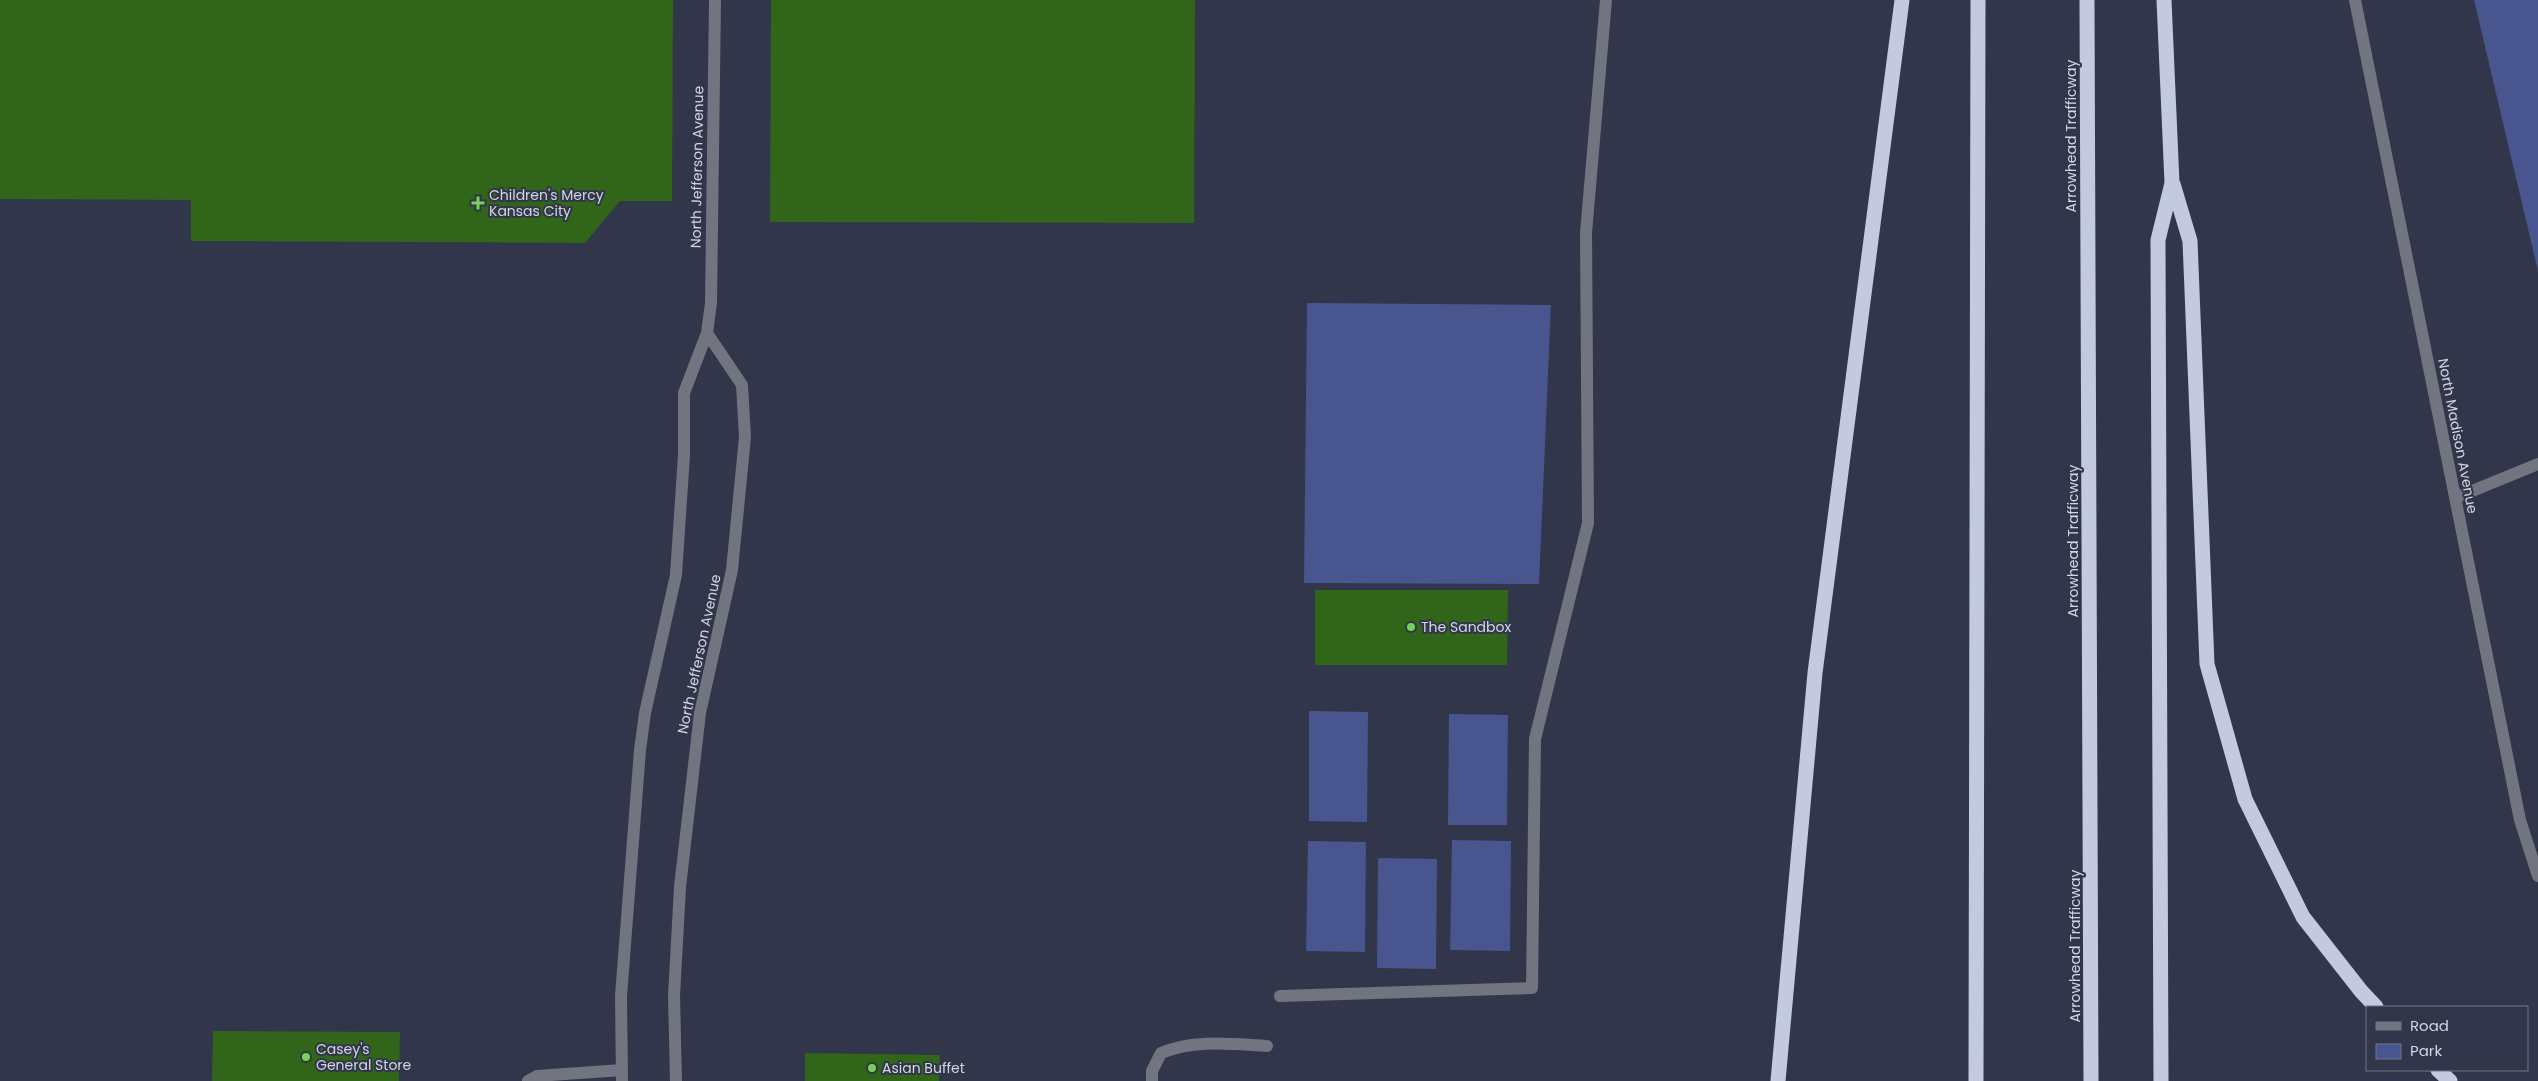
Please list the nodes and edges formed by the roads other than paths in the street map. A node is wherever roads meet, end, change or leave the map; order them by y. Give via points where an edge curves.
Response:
1 (714, 0) edge
2 (1606, 0) edge
3 (1902, 0) edge
4 (1978, 0) edge
5 (2087, 0) edge
6 (2164, 0) edge
7 (2355, 0) edge
8 (2172, 183) junction
9 (707, 333) junction
10 (2538, 464) edge
11 (2455, 498) junction
12 (2538, 876) edge
13 (1280, 996) dead end
14 (2375, 1006) edge
15 (1267, 1046) dead end
16 (2439, 1071) edge
17 (622, 1075) edge
18 (528, 1081) edge
19 (676, 1081) edge
20 (1152, 1081) edge
21 (1778, 1081) edge
22 (1976, 1081) edge
23 (2091, 1081) edge
24 (2160, 1081) edge
25 (2450, 1081) edge

1 - 9 street, North Jefferson Avenue via 711,303
2 - 13 street via 1586,233 1588,523 1535,739 1532,988
3 - 21 highway via 1815,673
4 - 22 highway
5 - 23 highway, Arrowhead Trafficway
6 - 8 highway
7 - 11 street, North Madison Avenue
8 - 14 highway via 2190,242 2207,664 2244,799 2303,917
8 - 24 highway via 2158,240
9 - 17 street, North Jefferson Avenue via 684,393 684,455 676,575 645,713 640,750 621,996
9 - 19 street, North Jefferson Avenue via 742,385 745,437 732,570 700,713 681,878 674,996
10 - 11 street
11 - 12 street, North Madison Avenue via 2520,820
15 - 20 street via 1213,1043 1179,1046 1161,1053 1152,1071
16 - 25 highway
17 - 18 street via 537,1076

